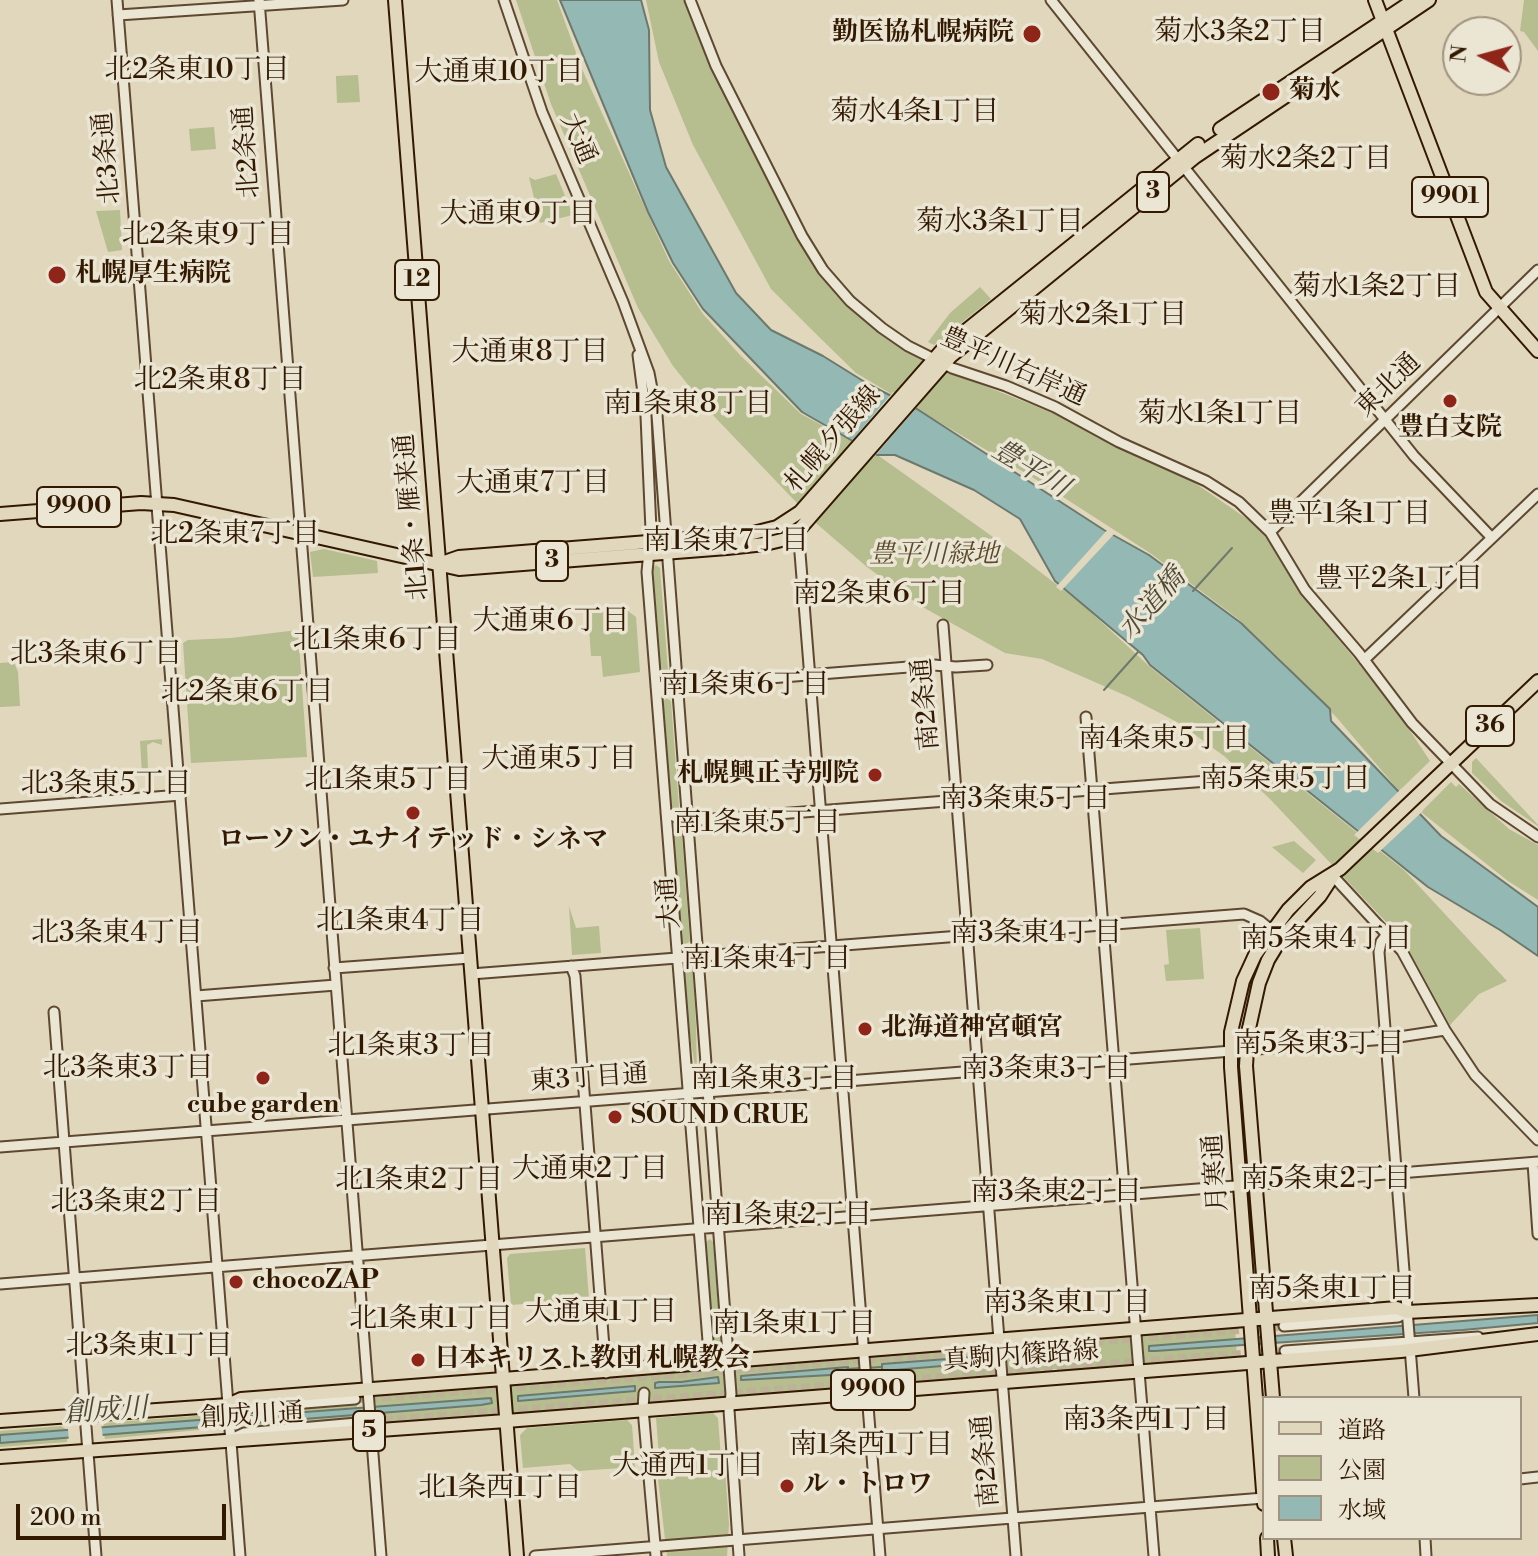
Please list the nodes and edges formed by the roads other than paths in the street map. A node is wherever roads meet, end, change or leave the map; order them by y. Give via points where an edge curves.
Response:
1 (117, 0) edge
2 (343, 0) edge
3 (395, 0) edge
4 (504, 0) edge
5 (690, 0) edge
6 (1051, 0) edge
7 (1375, 0) edge
8 (1414, 0) edge
9 (1429, 0) edge
10 (259, 3) edge
11 (118, 15) junction
12 (1384, 24) junction
13 (1182, 162) junction
14 (1538, 270) edge
15 (1499, 310) junction
16 (635, 336) junction
17 (1538, 351) edge
18 (934, 366) junction
19 (1386, 420) junction
20 (1538, 494) edge
21 (158, 504) junction
22 (808, 511) junction
23 (0, 514) edge
24 (793, 517) junction
25 (799, 530) junction
26 (1270, 532) junction
27 (300, 533) junction
28 (1492, 538) junction
29 (665, 547) junction
30 (650, 548) junction
31 (439, 564) junction
32 (943, 625) dead end
33 (1364, 660) junction
34 (987, 665) dead end
35 (946, 666) junction
36 (811, 675) junction
37 (1538, 681) edge
38 (675, 686) junction
39 (656, 687) junction
40 (1086, 717) dead end
41 (1447, 768) junction
42 (1240, 776) dead end
43 (1092, 789) junction
44 (181, 795) junction
45 (957, 800) junction
46 (0, 809) edge
47 (822, 810) junction
48 (666, 813) junction
49 (686, 821) junction
50 (1538, 837) edge
51 (1337, 872) junction
52 (1103, 924) junction
53 (1271, 930) junction
54 (1387, 934) junction
55 (968, 935) junction
56 (832, 946) junction
57 (696, 956) junction
58 (677, 957) junction
59 (470, 958) junction
60 (571, 966) junction
61 (334, 968) junction
62 (471, 974) junction
63 (336, 985) junction
64 (196, 996) junction
65 (54, 1012) dead end
66 (1445, 1030) junction
67 (1386, 1039) junction
68 (1247, 1050) junction
69 (1230, 1051) junction
70 (1114, 1060) junction
71 (978, 1071) junction
72 (843, 1081) junction
73 (708, 1092) junction
74 (688, 1093) junction
75 (585, 1101) junction
76 (482, 1109) junction
77 (346, 1120) junction
78 (207, 1131) junction
79 (1538, 1140) edge
80 (64, 1142) junction
81 (0, 1147) edge
82 (1535, 1163) edge
83 (1396, 1174) junction
84 (1256, 1185) junction
85 (1240, 1186) junction
86 (1125, 1195) junction
87 (989, 1206) junction
88 (854, 1216) junction
89 (718, 1227) junction
90 (699, 1228) junction
91 (1538, 1234) edge
92 (596, 1236) junction
93 (493, 1245) junction
94 (357, 1255) junction
95 (217, 1266) junction
96 (74, 1278) junction
97 (0, 1284) edge
98 (1538, 1305) edge
99 (1267, 1319) junction
100 (1250, 1321) junction
101 (1284, 1326) tunnel mouth
102 (1135, 1330) junction
103 (1409, 1332) junction
104 (1538, 1334) edge
105 (1285, 1351) tunnel mouth
106 (1001, 1352) junction
107 (864, 1357) junction
108 (1270, 1361) junction
109 (1253, 1362) junction
110 (691, 1364) junction
111 (1139, 1371) junction
112 (606, 1373) junction
113 (729, 1374) junction
114 (503, 1379) junction
115 (1003, 1380) junction
116 (867, 1391) junction
117 (644, 1393) dead end
118 (368, 1395) junction
119 (1273, 1396) edge
120 (1414, 1396) edge
121 (355, 1399) tunnel mouth
122 (730, 1402) junction
123 (228, 1409) junction
124 (643, 1409) junction
125 (86, 1419) junction
126 (0, 1421) edge
127 (506, 1421) junction
128 (357, 1423) tunnel mouth
129 (370, 1431) junction
130 (230, 1433) junction
131 (88, 1446) junction
132 (0, 1457) edge
133 (1262, 1473) edge
134 (1262, 1498) edge
135 (1149, 1507) junction
136 (1014, 1517) junction
137 (878, 1529) junction
138 (738, 1540) junction
139 (656, 1551) edge
140 (96, 1556) edge
141 (240, 1556) edge
142 (381, 1556) edge
143 (517, 1556) edge
144 (535, 1556) edge
145 (739, 1556) edge
146 (880, 1556) edge
147 (1016, 1556) edge
148 (1154, 1556) edge

1 - 11 street, 北3条通
2 - 10 street
3 - 31 main road, 北1条・雁来通 / 12
4 - 16 street, 大通 via 542,112
5 - 18 street, 豊平川右岸通 via 751,138 823,270 868,318
6 - 13 street
7 - 12 main road, 9901
8 - 12 main road, 札幌夕張線 / 3
9 - 12 main road, 札幌夕張線 / 3
10 - 11 street
10 - 27 street, 北2条通
11 - 21 street, 北3条通
12 - 13 main road, 札幌夕張線 / 3
12 - 15 main road, 9901 via 1486,292
13 - 18 main road, 札幌夕張線 / 3
13 - 19 street
14 - 15 street, 東北通
15 - 17 main road, 9901
15 - 19 street, 東北通
16 - 29 street, 大通 via 657,415
16 - 30 street, 大通 via 646,416
18 - 22 main road, 札幌夕張線 / 3
18 - 26 street, 豊平川右岸通 via 1028,394 1206,481 1239,502
19 - 26 street, 東北通
19 - 28 street
20 - 28 street
21 - 23 main road, 9900
21 - 27 main road, 9900
21 - 44 street, 北3条通
22 - 24 main road, 札幌夕張線 / 3
22 - 25 main road, 札幌夕張線 / 3
24 - 25 street
24 - 29 main road, 札幌夕張線 / 3 via 759,533
25 - 29 main road, 札幌夕張線 / 3 via 774,543
25 - 36 street
26 - 33 street, 豊平川右岸通 via 1305,590
27 - 31 main road, 9900
27 - 61 street, 北2条通
28 - 33 street
29 - 30 main road, 札幌夕張線 / 3
29 - 38 street, 大通
30 - 31 main road, 札幌夕張線 / 3 via 459,557
30 - 39 street, 大通 via 647,572
31 - 59 main road, 北1条・雁来通 / 12
32 - 35 street, 南2条通
33 - 41 street, 豊平川右岸通
34 - 35 street
35 - 36 street
35 - 45 street, 南2条通
36 - 38 street
36 - 47 street
37 - 41 main road, 月寒通 / 36
38 - 39 street
38 - 49 street, 大通
39 - 48 street, 大通
40 - 43 street
41 - 50 street, 豊平川右岸通
41 - 51 main road, 月寒通 / 36
42 - 43 street
43 - 45 street
43 - 52 street
44 - 46 street
44 - 64 street, 北3条通
45 - 47 street
45 - 55 street, 南2条通
47 - 49 street
47 - 56 street
48 - 49 street
48 - 58 street, 大通
49 - 57 street, 大通
51 - 53 main road, 月寒通 / 36 via 1311,887
51 - 54 street
51 - 68 main road, 月寒通 / 36 via 1268,960 1252,1008
52 - 53 street via 1244,914
52 - 55 street
52 - 70 street
53 - 69 main road, 月寒通 / 36 via 1243,981
54 - 66 street via 1405,955
54 - 67 street via 1379,952
55 - 56 street
55 - 71 street, 南2条通
56 - 57 street
56 - 72 street
57 - 58 street
57 - 73 street, 大通
58 - 60 street
58 - 74 street, 大通
59 - 61 street
59 - 62 main road, 北1条・雁来通 / 12
60 - 62 street
60 - 75 street
61 - 63 street, 北2条通
62 - 76 main road, 北1条・雁来通 / 12
63 - 64 street
63 - 77 street, 北2条通
64 - 78 street, 北3条通
65 - 80 street
66 - 67 street, 東3丁目通
66 - 79 street via 1485,1087
67 - 68 street, 東3丁目通
67 - 83 street
68 - 69 street, 東3丁目通
68 - 84 main road, 月寒通 / 36
69 - 70 street, 東3丁目通
69 - 85 main road, 月寒通 / 36
70 - 71 street, 東3丁目通
70 - 86 street
71 - 72 street, 東3丁目通
71 - 87 street, 南2条通
72 - 73 street, 東3丁目通
72 - 88 street
73 - 74 street, 東3丁目通
73 - 89 street, 大通
74 - 75 street, 東3丁目通
74 - 90 street, 大通
75 - 76 street, 東3丁目通
75 - 92 street
76 - 77 street, 東3丁目通
76 - 93 main road, 北1条・雁来通 / 12
77 - 78 street, 東3丁目通
77 - 94 street, 北2条通
78 - 80 street, 東3丁目通
78 - 95 street, 北3条通
80 - 81 street, 東3丁目通
80 - 96 street
82 - 83 street
82 - 91 street
83 - 84 street
83 - 103 street
84 - 85 street
84 - 99 main road, 月寒通 / 36
85 - 86 street
85 - 100 main road, 月寒通 / 36
86 - 87 street
86 - 102 street
87 - 88 street
87 - 106 street, 南2条通
88 - 89 street
88 - 107 street
89 - 90 street
89 - 113 street, 大通
90 - 92 street
90 - 110 street, 大通 via 708,1347 701,1360
92 - 93 street
92 - 112 street
93 - 94 street
93 - 114 main road, 北1条・雁来通 / 12
94 - 95 street
94 - 118 street, 北2条通
95 - 96 street
95 - 123 street, 北3条通
96 - 97 street
96 - 125 street
98 - 103 main road, 真駒内篠路線 / 9900
99 - 100 main road, 真駒内篠路線 / 9900
99 - 103 main road, 真駒内篠路線 / 9900 via 1397,1308
99 - 108 main road, 月寒通 / 36
100 - 102 main road, 真駒内篠路線 / 9900
100 - 109 main road, 月寒通 / 36
101 - 103 street via 1398,1317
102 - 106 main road, 真駒内篠路線 / 9900
102 - 111 street
103 - 104 main road, 真駒内篠路線 / 9900 via 1464,1345
103 - 105 street
103 - 108 main road, 真駒内篠路線 / 9900
103 - 120 street
106 - 107 main road, 真駒内篠路線 / 9900
106 - 115 street, 南2条通
107 - 113 main road, 真駒内篠路線 / 9900
107 - 116 street
108 - 109 main road, 真駒内篠路線 / 9900
108 - 119 main road, 月寒通 / 36
109 - 111 main road, 真駒内篠路線 / 9900
109 - 133 main road, 月寒通 / 36
110 - 112 main road, 真駒内篠路線 / 9900 via 644,1373
110 - 113 main road, 真駒内篠路線 / 9900
111 - 115 main road, 真駒内篠路線 / 9900
111 - 135 street
112 - 114 main road, 真駒内篠路線 / 9900
113 - 122 street, 大通
114 - 118 main road, 創成川通 / 5
114 - 127 main road, 北1条・雁来通 / 12
115 - 116 main road, 真駒内篠路線 / 9900
115 - 136 street, 南2条通
116 - 122 main road, 真駒内篠路線 / 9900
116 - 137 street
117 - 124 street
118 - 123 main road, 創成川通 / 5 via 241,1399
118 - 129 street, 北2条通
121 - 123 street
122 - 124 main road, 真駒内篠路線 / 9900
122 - 138 street, 大通
123 - 125 main road, 創成川通 / 5
123 - 130 street, 北3条通
124 - 127 main road, 真駒内篠路線 / 9900
124 - 139 street
125 - 126 main road, 創成川通 / 5
125 - 131 street
127 - 129 main road, 創成川通 / 5
127 - 143 main road, 北1条・雁来通 / 12
128 - 130 street
129 - 130 main road, 創成川通 / 5 via 245,1441
129 - 142 street
130 - 131 main road, 創成川通 / 5
130 - 141 street
131 - 132 main road, 創成川通 / 5
131 - 140 street
134 - 135 street
135 - 136 street
135 - 148 street
136 - 137 street
136 - 147 street, 南2条通
137 - 138 street
137 - 146 street
138 - 139 street
138 - 145 street, 大通
139 - 144 street

